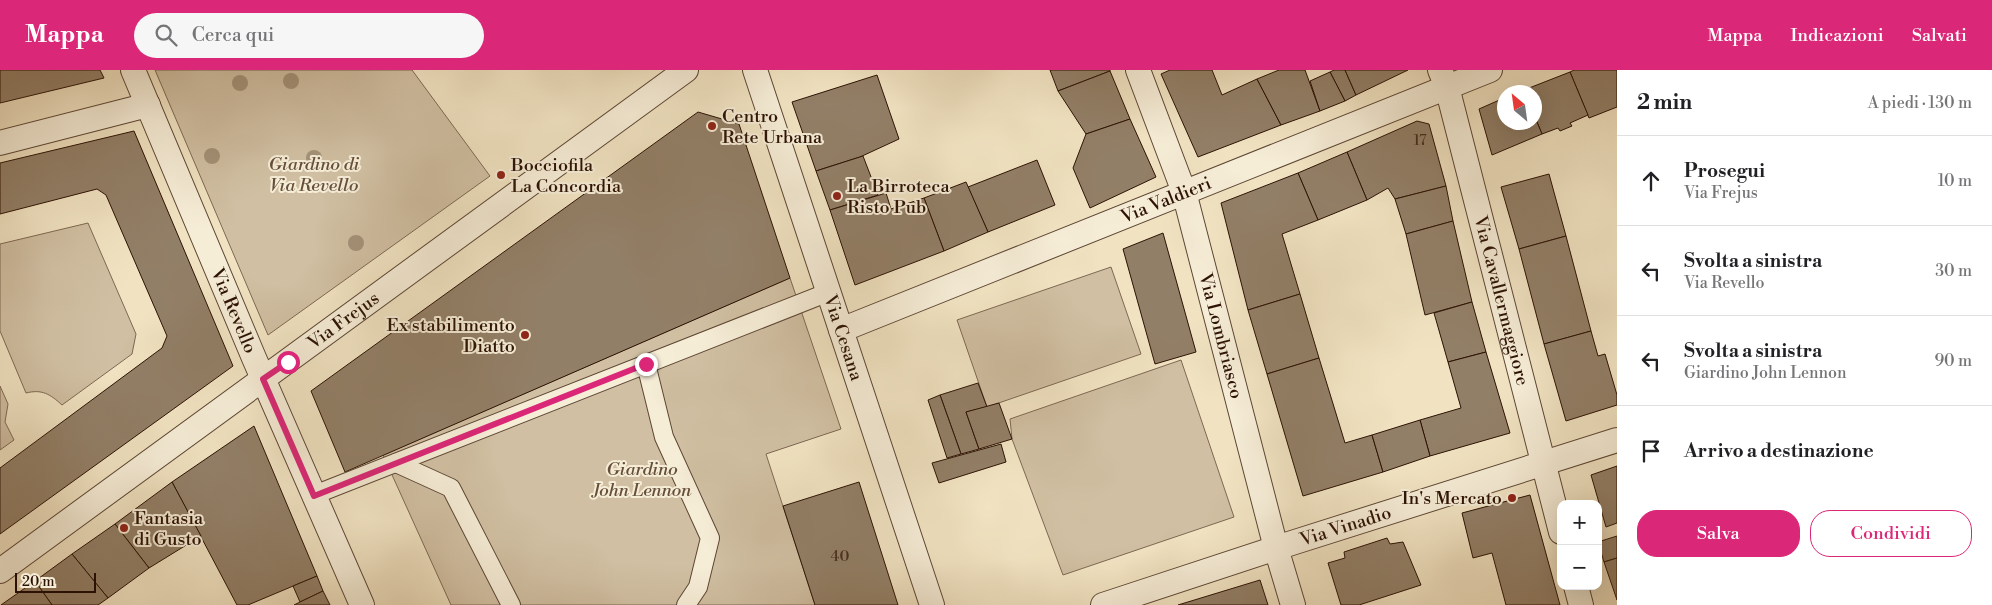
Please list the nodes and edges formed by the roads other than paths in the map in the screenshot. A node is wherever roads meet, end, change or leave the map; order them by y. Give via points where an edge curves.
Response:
1 (133, 70) edge
2 (686, 70) edge
3 (755, 70) edge
4 (1138, 70) edge
5 (1490, 70) edge
6 (1444, 79) edge
7 (148, 105) junction
8 (0, 143) edge
9 (1184, 192) junction
10 (829, 292) junction
11 (842, 330) junction
12 (646, 364) junction
13 (263, 379) junction
14 (1617, 440) edge
15 (396, 463) junction
16 (1542, 465) junction
17 (314, 496) junction
18 (1557, 518) edge
19 (1276, 548) junction
20 (0, 572) edge
21 (1577, 590) edge
22 (362, 605) edge
23 (511, 605) edge
24 (686, 605) edge
25 (932, 605) edge
26 (1104, 605) edge
27 (1293, 605) edge
28 (1581, 605) edge

1 - 7 street, Via Revello
2 - 13 street, Via Frejus
3 - 10 street, Via Cesana
4 - 9 street, Via Lombriasco
5 - 6 street, Via Valdieri
6 - 9 street, Via Valdieri
6 - 16 street, Via Cavallermaggiore
7 - 8 street
7 - 13 street, Via Revello
9 - 11 street, Via Valdieri
9 - 19 street, Via Lombriasco
10 - 11 street, Via Cesana
10 - 12 street
11 - 25 street, Via Cesana
12 - 15 street
12 - 24 street via 664,437 710,538 698,588
13 - 17 street, Via Revello
13 - 20 street, Via Frejus
14 - 16 street, Via Vinadio
15 - 17 street
15 - 23 street via 450,488
16 - 18 street, Via Cavallermaggiore
16 - 19 street, Via Vinadio
17 - 22 street, Via Revello
19 - 26 street, Via Vinadio
19 - 27 street, Via Lombriasco
21 - 28 street

